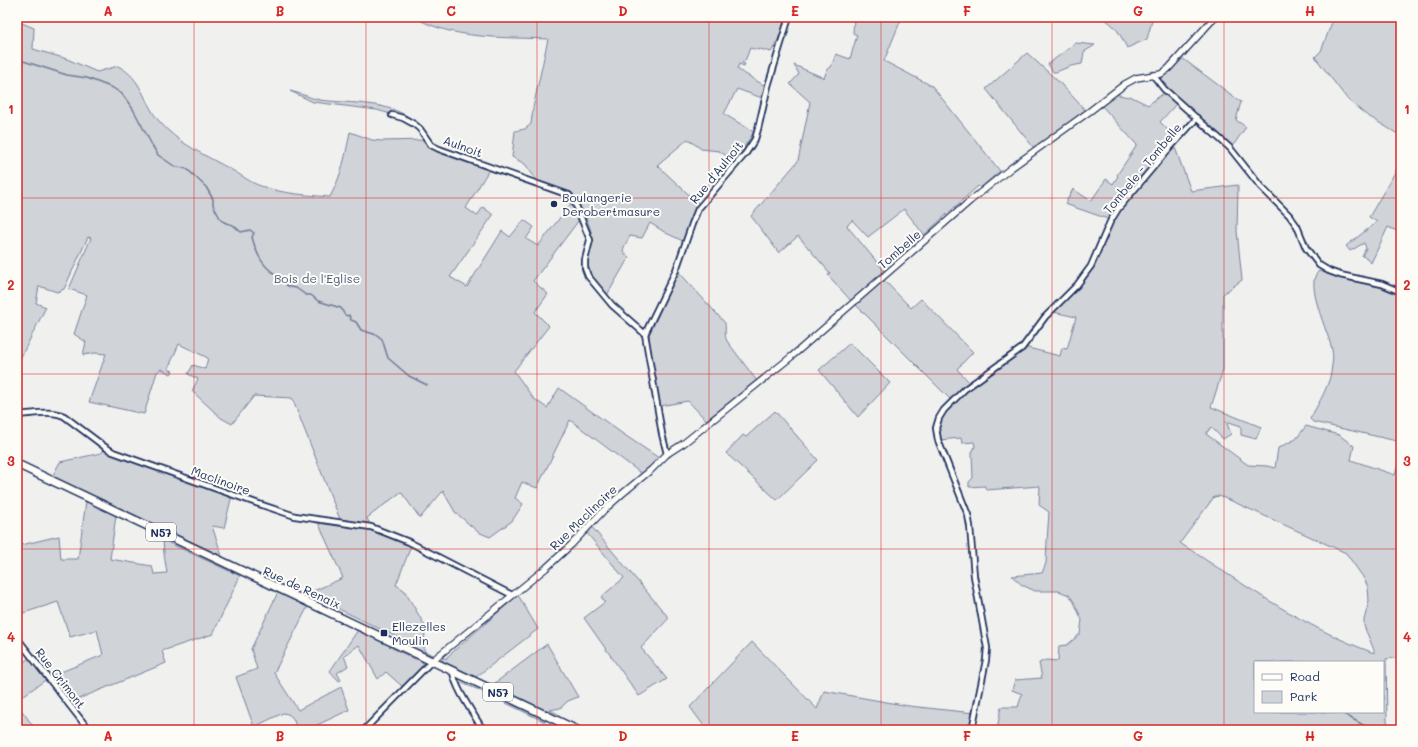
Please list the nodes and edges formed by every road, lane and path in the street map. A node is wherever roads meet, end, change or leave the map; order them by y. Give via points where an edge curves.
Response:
1 (789, 17) edge
2 (1215, 17) edge
3 (1211, 19) edge
4 (1153, 75) junction
5 (392, 115) dead end
6 (1197, 118) junction
7 (1401, 292) edge
8 (645, 334) junction
9 (17, 415) edge
10 (667, 454) junction
11 (17, 464) edge
12 (512, 595) junction
13 (17, 638) edge
14 (432, 661) junction
15 (453, 671) junction
16 (89, 730) edge
17 (364, 730) edge
18 (483, 730) edge
19 (577, 730) edge
20 (972, 730) edge

1 - 8 street, Rue d'Aulnoit via 766,92 755,139 698,209 674,277
2 - 3 street, Tombelle
3 - 4 street, Tombelle via 1168,69 1161,74
4 - 6 street via 1164,89
4 - 10 street, Tombelle via 1136,78 1125,84 1011,168 781,366 684,444
5 - 8 street, Aulnoit via 409,121 420,129 431,145 439,149 567,194 572,198 589,233 590,240 585,260 588,276 612,305
6 - 7 street via 1230,148 1260,187 1289,215 1297,226 1306,248 1319,265 1340,275 1382,284
6 - 20 street, Tombele - Tombelle via 1118,209 1091,266 1076,286 1043,319 1022,348 958,395 941,415 936,428 944,456 968,515 974,576 986,637 986,660
8 - 10 street
9 - 12 street, Maclinoire via 61,415 105,447 151,466 295,516 372,527 409,542
10 - 12 street, Rue Maclinoire via 609,505 562,553
11 - 14 main road, Rue de Renaix / N57
12 - 14 street, Rue Maclinoire
13 - 16 street, Rue Crimont
14 - 15 main road, Rue de Renaix / N57
14 - 17 street
15 - 18 street via 453,677
15 - 19 main road, Rue de Renaix / N57

